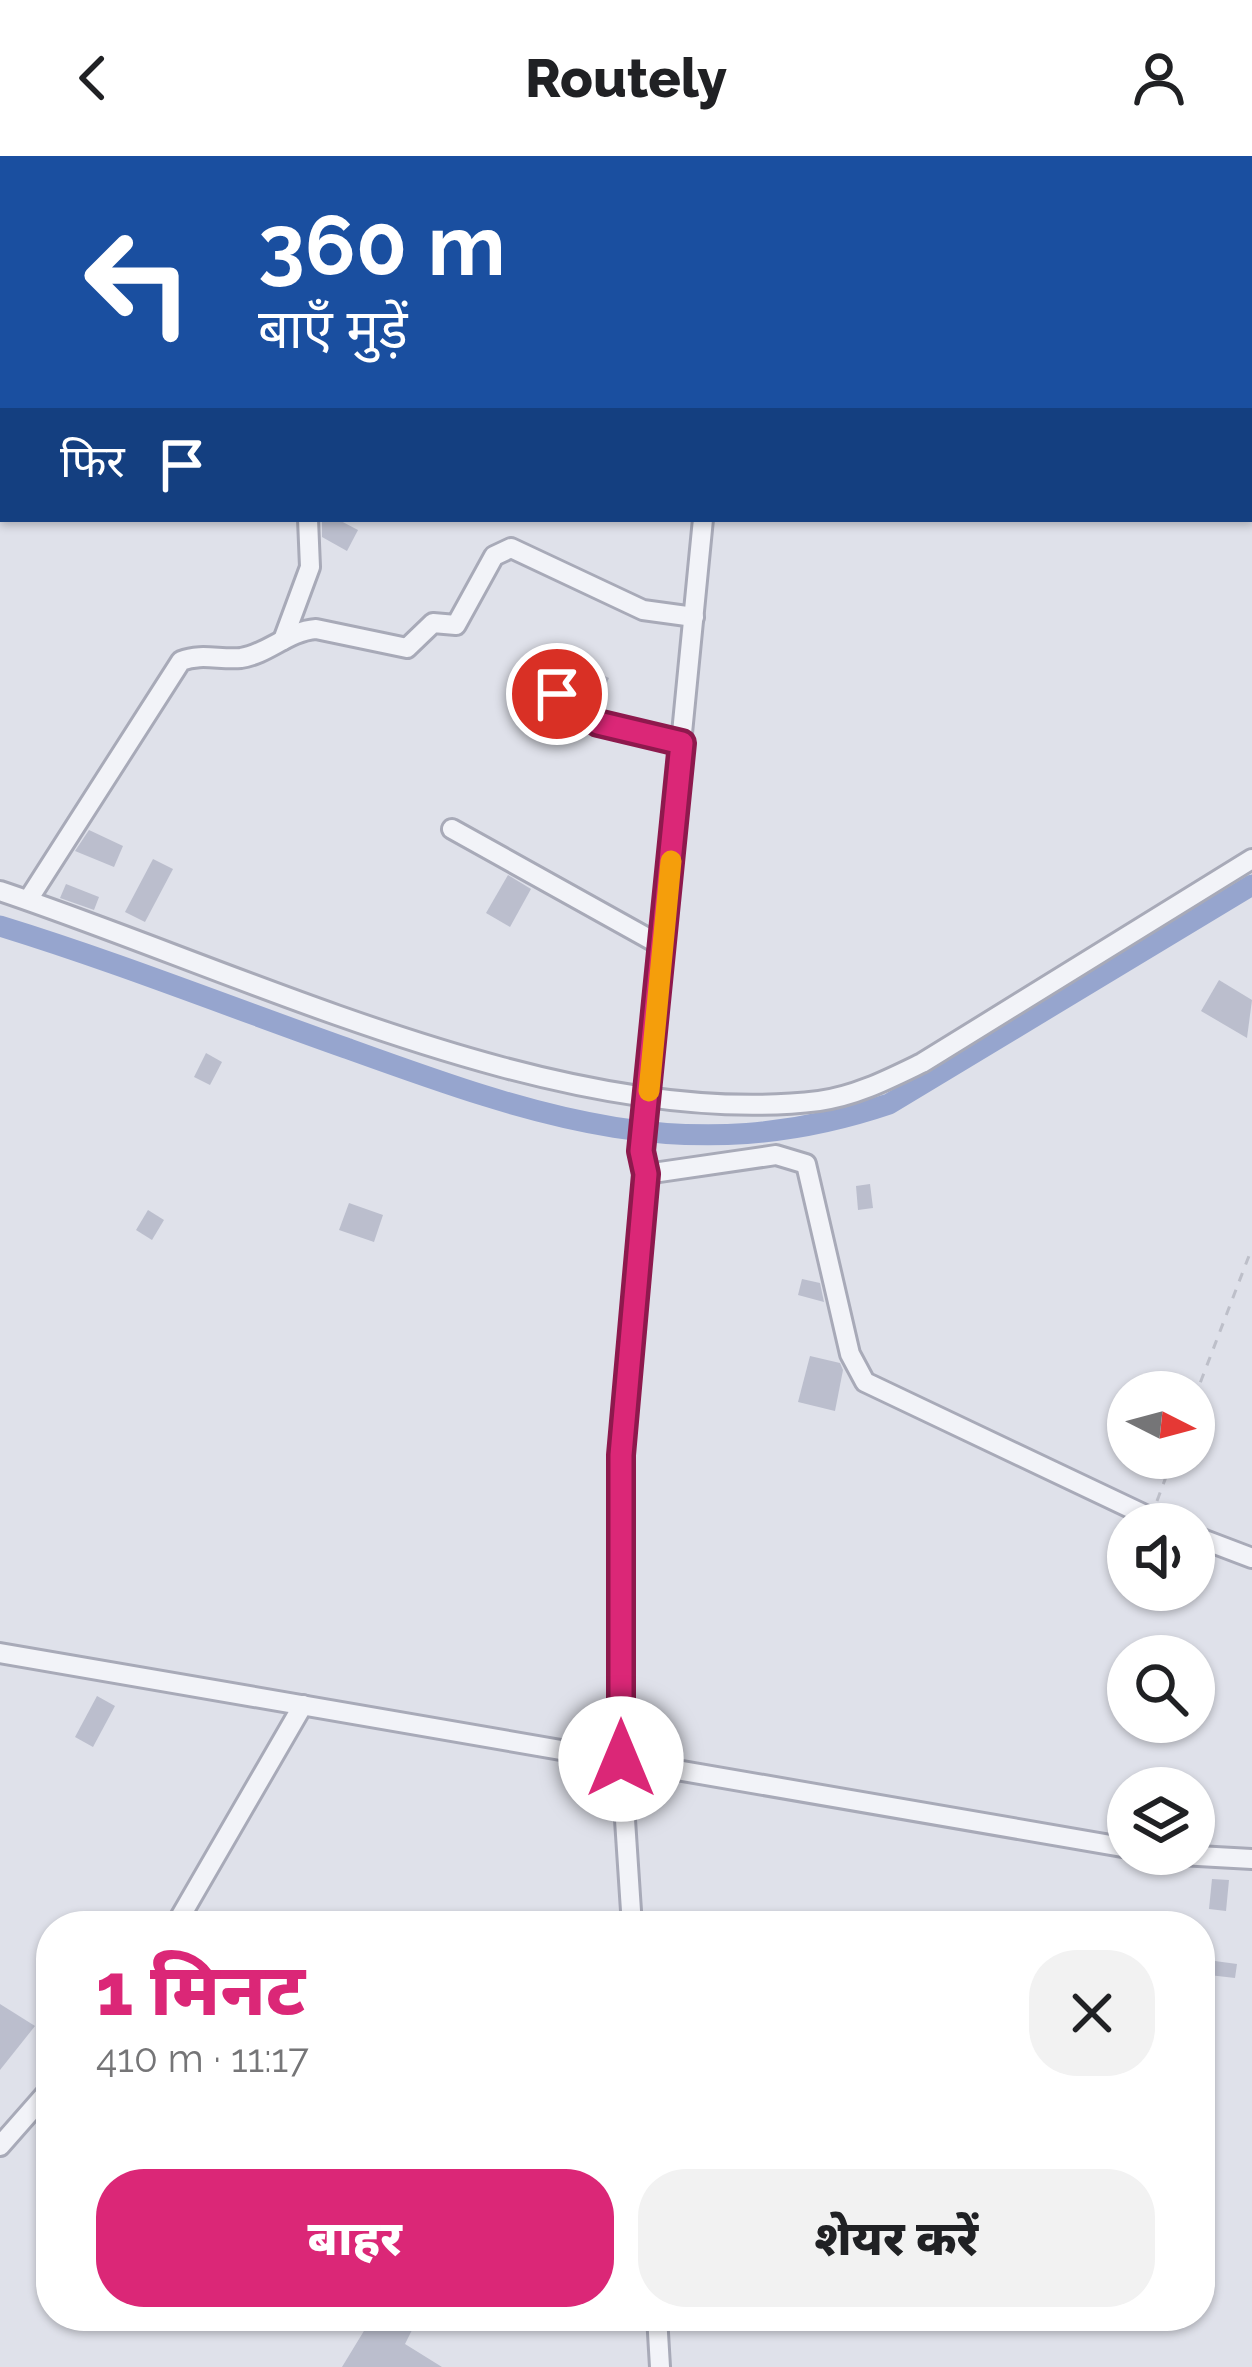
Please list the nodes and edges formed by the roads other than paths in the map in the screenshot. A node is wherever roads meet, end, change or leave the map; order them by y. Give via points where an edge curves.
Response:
1 (308, 522) edge
2 (703, 522) edge
3 (694, 617) junction
4 (283, 640) junction
5 (536, 677) dead end
6 (682, 743) junction
7 (452, 829) dead end
8 (1252, 860) edge
9 (0, 891) edge
10 (28, 900) junction
11 (662, 946) junction
12 (648, 1098) junction
13 (646, 1174) junction
14 (1119, 1503) edge
15 (1215, 1544) edge
16 (1252, 1558) edge
17 (0, 1653) edge
18 (303, 1705) junction
19 (621, 1759) junction
20 (1107, 1844) edge
21 (1215, 1857) edge
22 (1252, 1859) edge
23 (184, 1911) edge
24 (631, 1911) edge
25 (36, 2105) edge
26 (0, 2146) edge
27 (658, 2331) edge
28 (660, 2367) edge

1 - 4 street via 310,567
2 - 3 street
3 - 4 street via 643,610 511,548 494,556 456,625 433,622 406,648 316,629
3 - 6 street
4 - 10 street via 238,658 181,661
5 - 6 street via 598,723
6 - 11 street
7 - 11 street
8 - 12 street via 877,1084 818,1101
9 - 10 street
10 - 12 street via 411,1037 560,1082
11 - 12 street
12 - 13 street
13 - 14 street via 776,1155 806,1164 850,1354 865,1382
13 - 19 street via 621,1455
15 - 16 street
17 - 18 street
18 - 19 street
18 - 23 street
19 - 20 street
19 - 24 street
21 - 22 street
25 - 26 street
27 - 28 street

